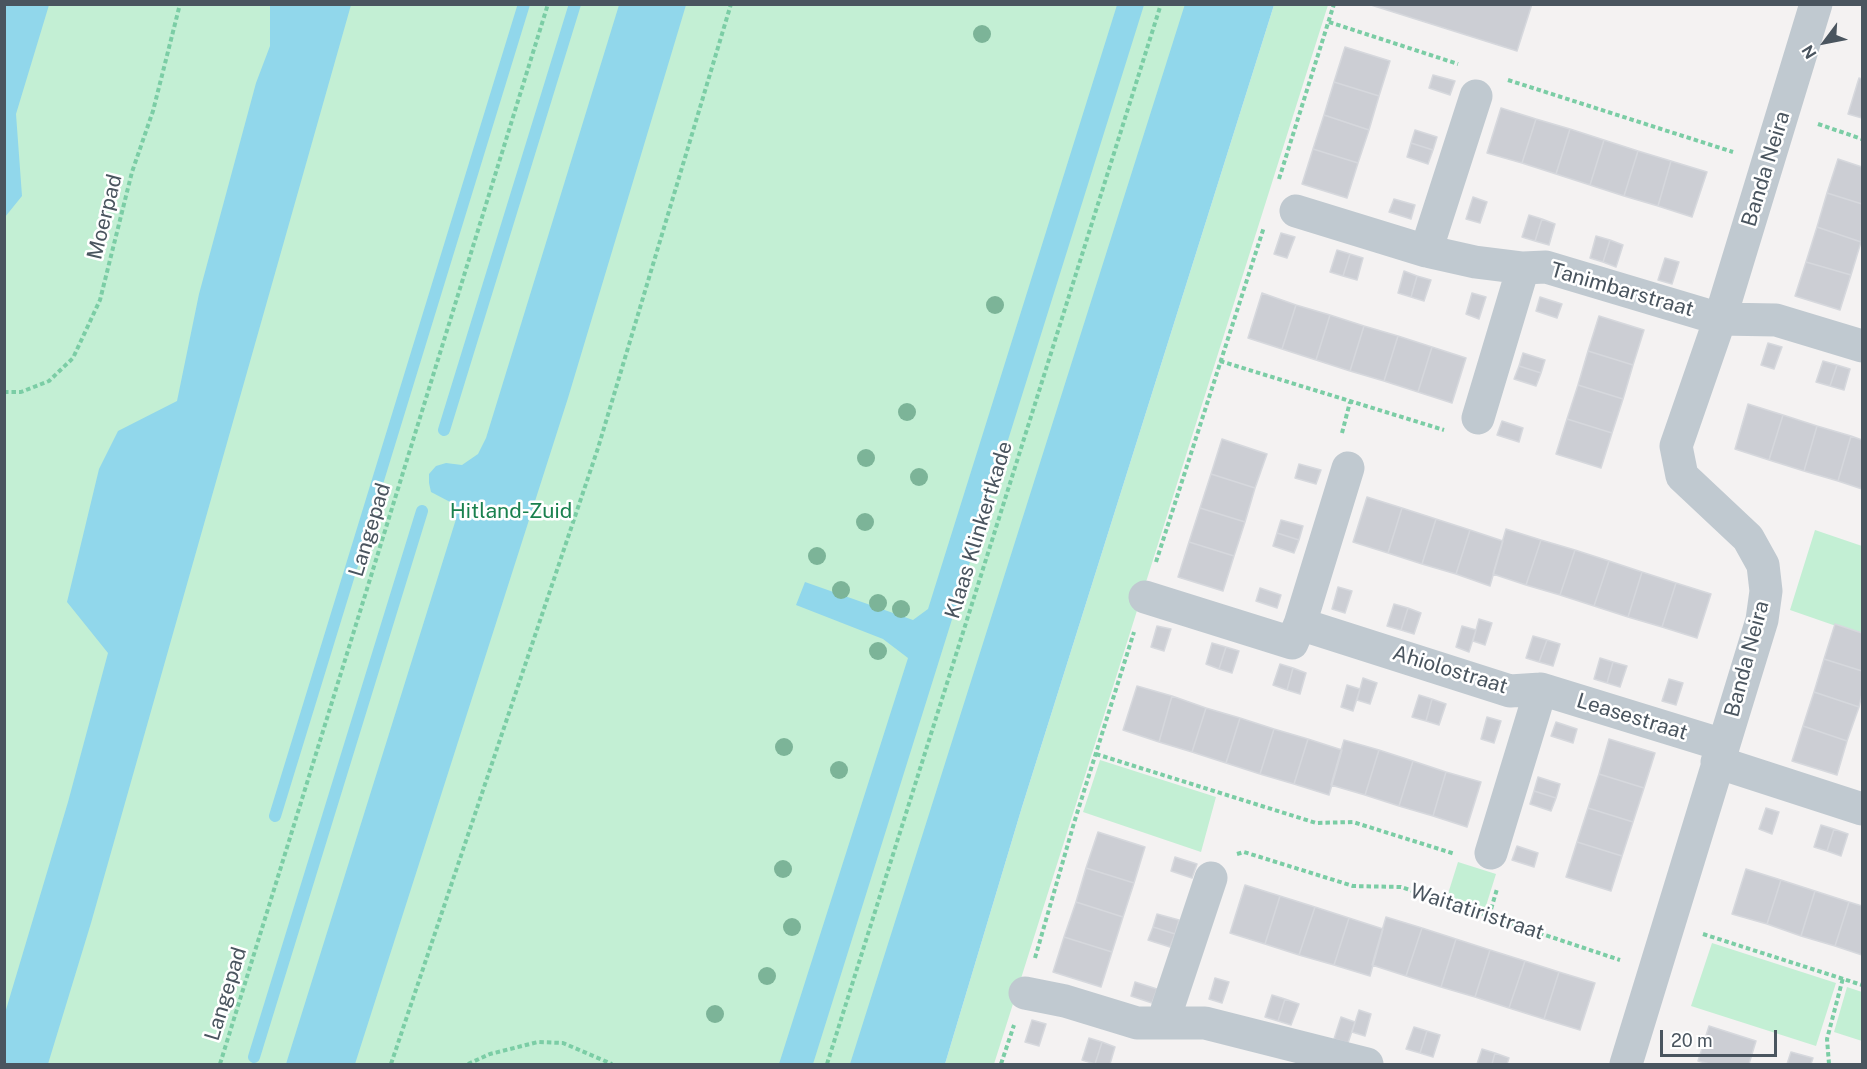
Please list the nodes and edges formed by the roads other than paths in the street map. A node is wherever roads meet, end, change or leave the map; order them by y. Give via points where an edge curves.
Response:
1 (1816, 4) edge
2 (1487, 86) road end
3 (1296, 211) dead end
4 (1426, 251) junction
5 (1523, 268) junction
6 (1720, 319) junction
7 (1863, 346) edge
8 (1478, 418) road end
9 (1348, 468) dead end
10 (1145, 597) road end
11 (1300, 624) junction
12 (1541, 689) junction
13 (1720, 753) junction
14 (1863, 809) edge
15 (1491, 853) road end
16 (1211, 878) road end
17 (1025, 993) road end
18 (1163, 1022) junction
19 (1367, 1065) edge
20 (1626, 1065) edge

1 - 6 street, Banda Neira
2 - 4 street
3 - 4 street, Tanimbarstraat
4 - 5 street, Tanimbarstraat
5 - 6 street, Tanimbarstraat via 1546,267
5 - 8 street, Tanimbarstraat
6 - 7 street, Tanimbarstraat via 1776,320
6 - 13 street, Banda Neira via 1676,446 1682,476 1748,538 1762,565 1766,591 1762,620
9 - 11 street
10 - 11 street via 1292,643
11 - 12 street, Ahiolostraat via 1510,691
12 - 13 street, Leasestraat
12 - 15 street
13 - 14 street, Leasestraat
13 - 20 street, Banda Neira
16 - 18 street
17 - 18 street via 1137,1023
18 - 19 street via 1205,1023

